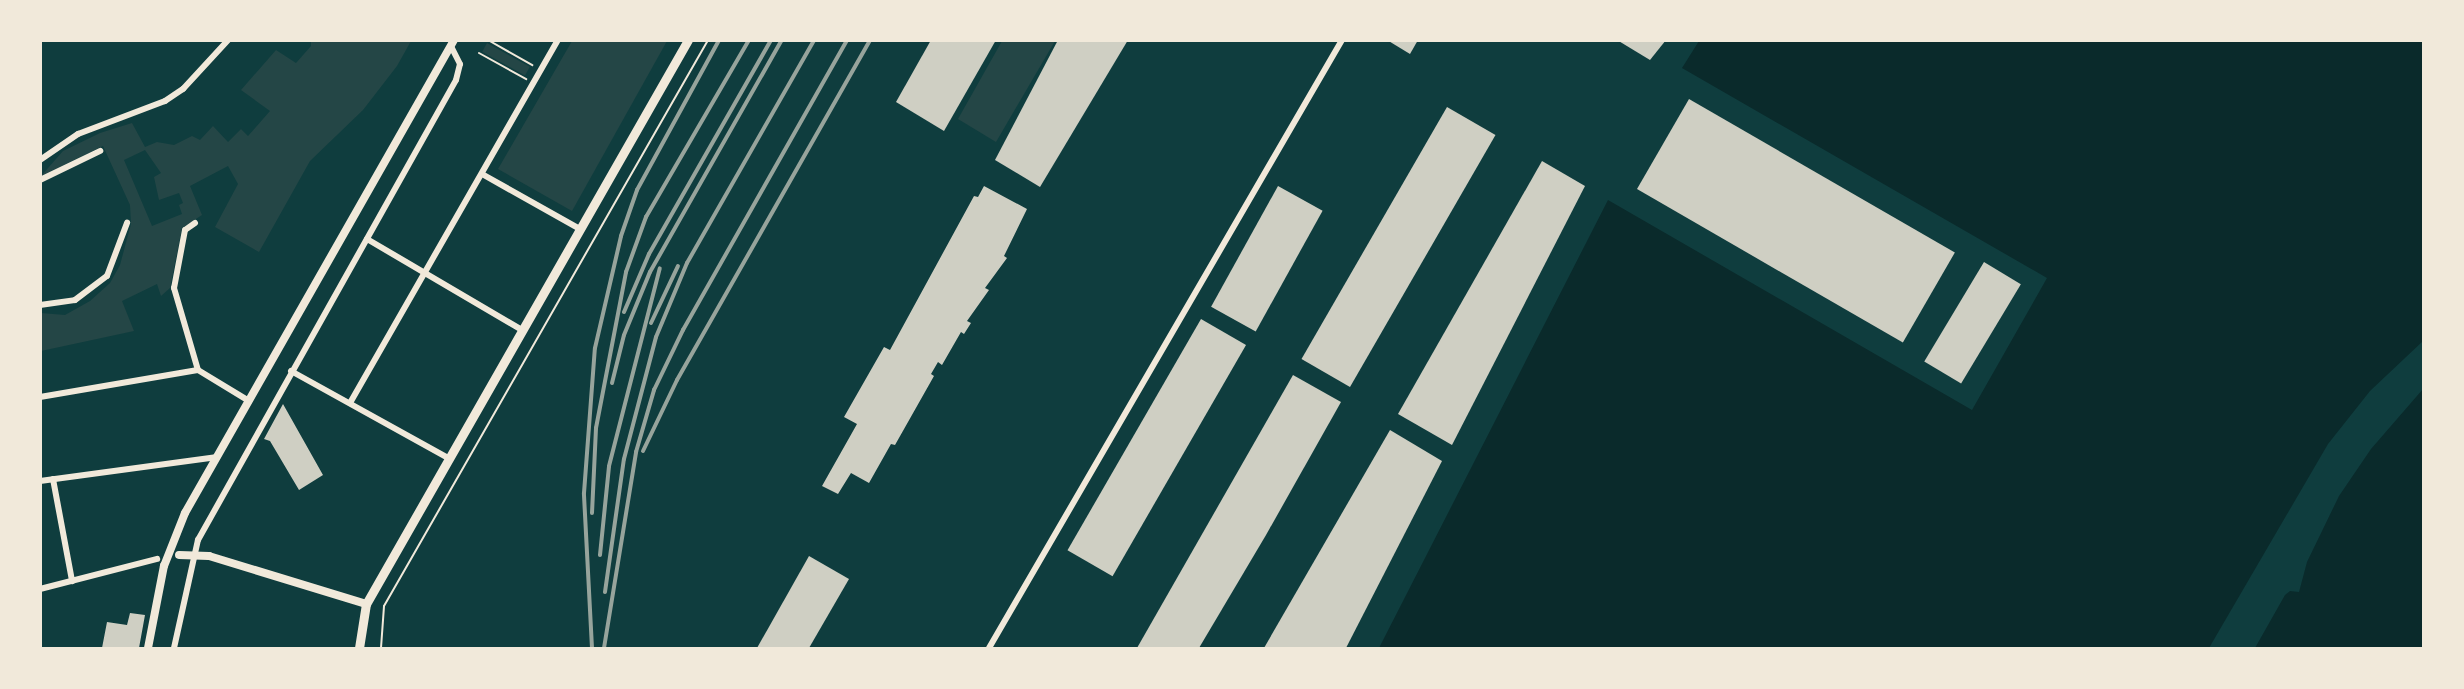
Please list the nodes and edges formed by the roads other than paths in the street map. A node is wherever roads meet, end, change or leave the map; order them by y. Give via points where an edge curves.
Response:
1 (228, 40) edge
2 (558, 40) edge
3 (688, 40) edge
4 (1342, 40) edge
5 (452, 43) edge
6 (100, 151) dead end
7 (40, 160) edge
8 (482, 174) junction
9 (40, 180) edge
10 (127, 223) dead end
11 (195, 223) dead end
12 (580, 229) junction
13 (367, 239) junction
14 (425, 272) junction
15 (40, 305) edge
16 (522, 330) junction
17 (198, 370) junction
18 (291, 371) junction
19 (40, 397) edge
20 (249, 401) junction
21 (350, 403) junction
22 (217, 457) junction
23 (450, 459) junction
24 (54, 479) junction
25 (40, 481) edge
26 (179, 555) dead end
27 (195, 555) junction
28 (157, 559) dead end
29 (72, 581) junction
30 (40, 589) edge
31 (366, 604) junction
32 (358, 647) edge
33 (148, 648) edge
34 (174, 648) edge
35 (989, 648) edge

1 - 7 street via 183,89 165,101 78,134
2 - 8 street
3 - 12 main road
4 - 35 street
5 - 13 street via 458,56 458,75
5 - 20 main road
6 - 9 street
8 - 12 street
8 - 14 street
10 - 15 street via 107,276 75,300
11 - 17 street via 185,230 174,288
12 - 16 main road
13 - 14 street
13 - 18 street
14 - 16 street
14 - 21 street
16 - 23 main road
17 - 19 street
17 - 20 street
18 - 21 street
18 - 27 street via 207,521
20 - 22 main road
21 - 23 street
22 - 24 street
22 - 33 main road via 174,535
23 - 31 main road
24 - 25 street
24 - 29 street
26 - 27 street
27 - 31 street
27 - 34 street
28 - 29 street
29 - 30 street
31 - 32 main road

